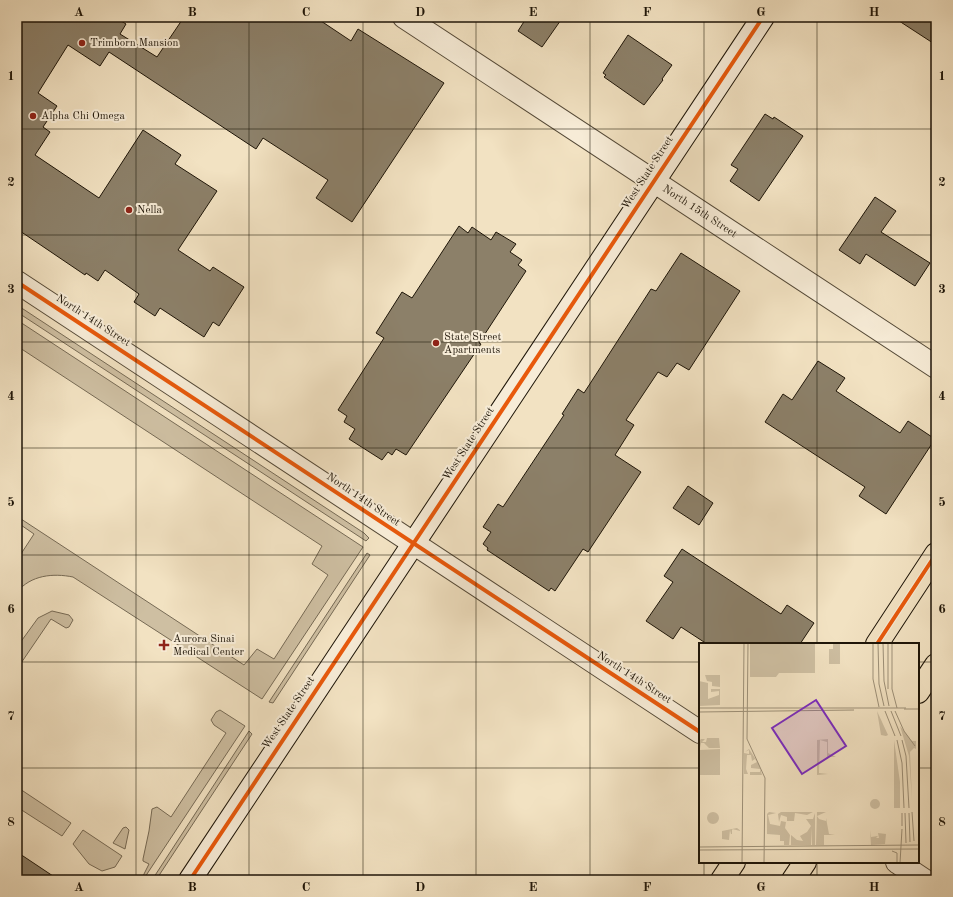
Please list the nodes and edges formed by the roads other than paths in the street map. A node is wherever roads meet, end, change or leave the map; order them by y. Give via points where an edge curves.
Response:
1 (404, 17) edge
2 (763, 17) edge
3 (654, 182) junction
4 (17, 282) edge
5 (936, 367) edge
6 (414, 544) junction
7 (936, 554) edge
8 (878, 643) edge
9 (936, 665) edge
10 (919, 690) edge
11 (699, 731) edge
12 (733, 863) edge
13 (804, 863) edge
14 (898, 863) edge
15 (190, 880) edge
16 (722, 880) edge
17 (793, 880) edge
18 (924, 880) edge

1 - 3 street, North 15th Street
2 - 3 street, West State Street
3 - 5 street, North 15th Street
3 - 6 street, West State Street
4 - 6 street, North 14th Street
6 - 11 street, North 14th Street
6 - 15 street, West State Street
7 - 8 main road
9 - 10 main road
12 - 16 main road
13 - 17 main road
14 - 18 street

